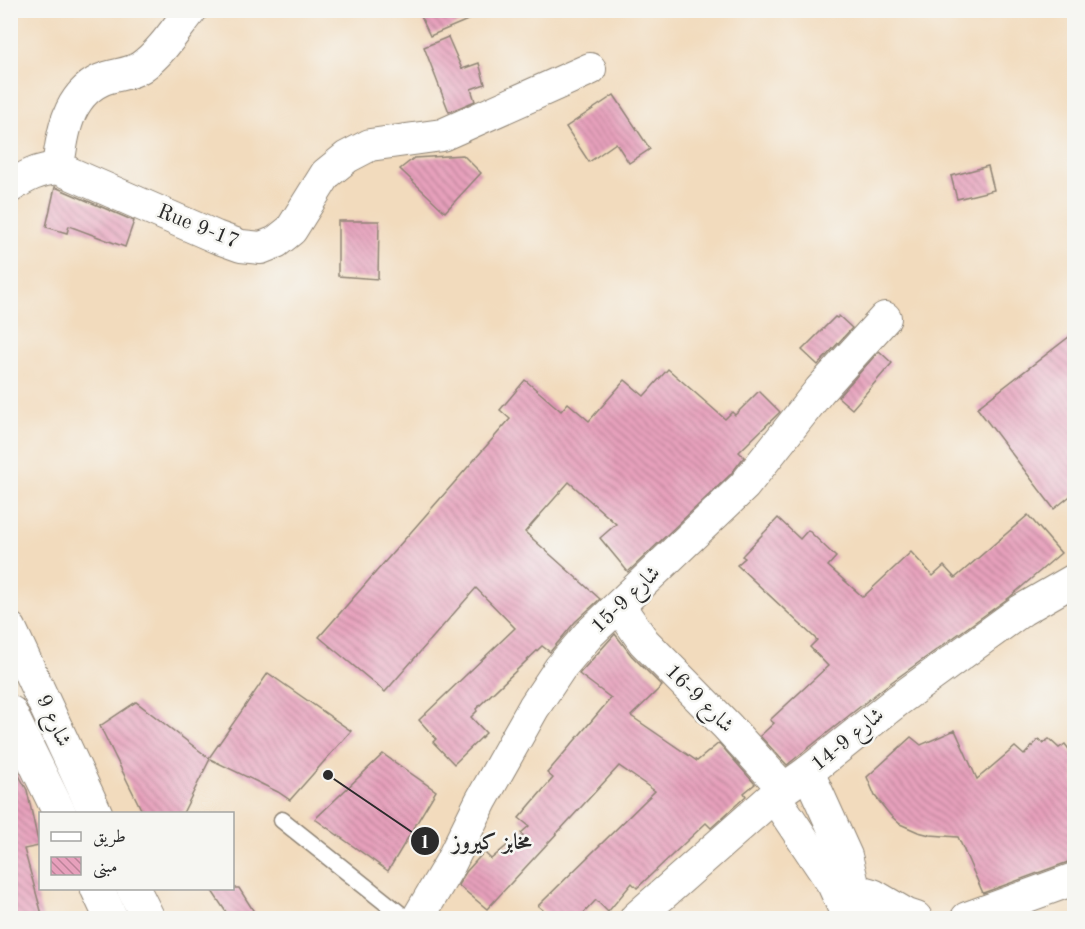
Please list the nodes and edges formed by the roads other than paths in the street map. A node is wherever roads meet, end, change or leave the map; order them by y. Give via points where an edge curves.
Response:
1 (190, 10) edge
2 (590, 69) dead end
3 (57, 168) junction
4 (10, 187) edge
5 (885, 318) dead end
6 (1074, 580) edge
7 (619, 606) junction
8 (10, 629) edge
9 (10, 712) edge
10 (789, 785) junction
11 (60, 812) edge
12 (96, 812) edge
13 (282, 820) dead end
14 (1074, 879) edge
15 (98, 890) edge
16 (134, 890) edge
17 (847, 902) edge
18 (111, 918) edge
19 (148, 918) edge
20 (405, 918) edge
21 (418, 918) edge
22 (636, 918) edge
23 (916, 918) edge
24 (967, 918) edge

1 - 3 street via 141,67 102,80 84,91 64,128
2 - 3 street, Rue 9-17 via 442,135 370,146 347,157 326,174 291,230 261,248 224,240
3 - 4 street via 27,176
5 - 7 street, شارع 9-15 via 820,390 744,486
6 - 10 street, شارع 9-14 via 1022,610 897,700
7 - 10 street, شارع 9-16 via 644,642
7 - 21 street, شارع 9-15 via 560,668 534,707
8 - 12 main road, شارع 9
9 - 11 main road
10 - 17 street
10 - 17 street via 836,832
10 - 22 street, شارع 9-14
13 - 20 lane
14 - 24 street
15 - 18 main road
16 - 19 main road
17 - 23 street via 873,895

